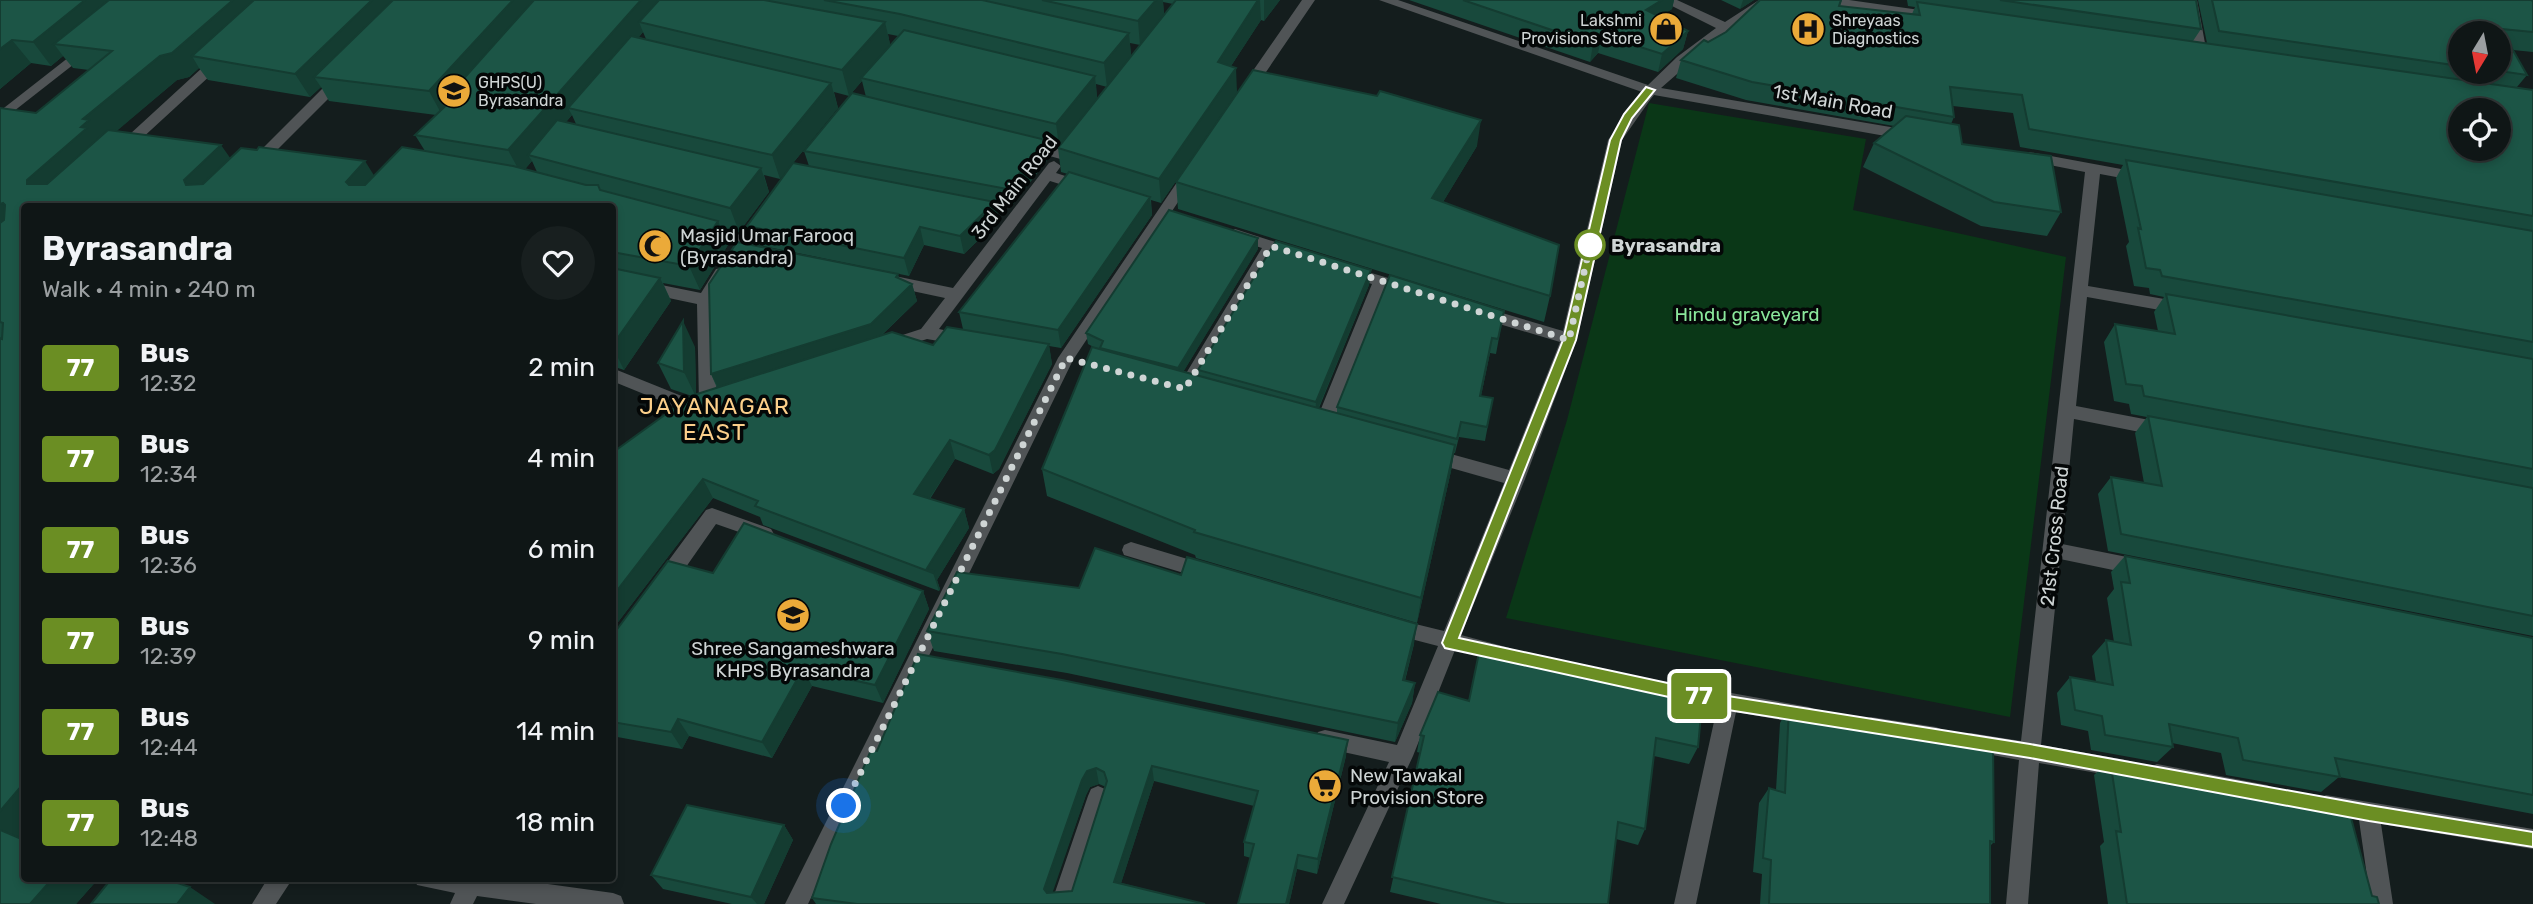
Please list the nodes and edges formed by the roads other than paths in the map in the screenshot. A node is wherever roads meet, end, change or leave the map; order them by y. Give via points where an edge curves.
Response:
1 (1309, 0) edge
2 (1385, 0) edge
3 (1666, 0) edge
4 (1768, 0) edge
5 (1821, 0) edge
6 (2191, 0) edge
7 (1942, 17) edge
8 (1725, 27) junction
9 (103, 34) edge
10 (232, 48) edge
11 (2200, 54) edge
12 (351, 69) edge
13 (1650, 90) junction
14 (1240, 100) edge
15 (0, 118) edge
16 (1918, 137) edge
17 (1011, 142) edge
18 (2012, 154) edge
19 (115, 155) edge
20 (1202, 155) edge
21 (2093, 168) junction
22 (1047, 175) junction
23 (241, 177) edge
24 (2162, 180) edge
25 (1099, 191) edge
26 (692, 227) edge
27 (1224, 231) edge
28 (1271, 246) junction
29 (1308, 258) edge
30 (1332, 266) edge
31 (878, 278) edge
32 (616, 281) edge
33 (1381, 282) junction
34 (2080, 290) junction
35 (1419, 293) edge
36 (956, 294) junction
37 (705, 300) junction
38 (1469, 309) edge
39 (2204, 312) edge
40 (927, 333) junction
41 (1569, 340) junction
42 (977, 342) edge
43 (875, 350) edge
44 (616, 375) edge
45 (1184, 389) edge
46 (707, 403) junction
47 (2068, 411) junction
48 (674, 424) edge
49 (1323, 426) edge
50 (2177, 432) edge
51 (1413, 451) edge
52 (1516, 479) junction
53 (778, 539) edge
54 (1131, 550) dead end
55 (2053, 551) junction
56 (2159, 572) edge
57 (1224, 577) edge
58 (651, 599) edge
59 (1370, 620) edge
60 (1450, 643) junction
61 (1516, 657) edge
62 (1662, 689) edge
63 (1728, 703) junction
64 (1824, 718) edge
65 (1852, 723) edge
66 (1309, 736) edge
67 (2030, 751) junction
68 (1403, 756) junction
69 (1098, 796) dead end
70 (2369, 813) junction
71 (2533, 839) edge
72 (279, 882) edge
73 (441, 882) edge
74 (469, 889) edge
75 (263, 904) edge
76 (613, 904) edge
77 (796, 904) edge
78 (1062, 904) edge
79 (1333, 904) edge
80 (1685, 904) edge
81 (2017, 904) edge
82 (2382, 904) edge

1 - 14 street
2 - 13 street, 1st Main Road
3 - 8 street
4 - 8 street
5 - 7 street
6 - 11 street
8 - 13 street
9 - 15 street
10 - 19 street
12 - 23 street
13 - 16 street, 1st Main Road
13 - 41 street via 1615,140
17 - 22 street, 3rd Main Road via 1068,150
18 - 21 street
20 - 77 street via 1066,359 938,602 924,660
21 - 24 street
21 - 34 street, 21st Cross Road
22 - 25 street
22 - 36 street, 3rd Main Road via 1008,214
26 - 37 street via 745,243
27 - 28 street
28 - 29 street
28 - 45 street
30 - 33 street
31 - 36 street
32 - 37 street
33 - 35 street
33 - 49 street
34 - 39 street
34 - 47 street, 21st Cross Road
36 - 40 street, 3rd Main Road
37 - 46 street
38 - 41 street
40 - 42 street
40 - 43 street
41 - 52 street
44 - 46 street
46 - 48 street
47 - 50 street
47 - 55 street, 21st Cross Road
51 - 52 street
52 - 60 street
53 - 58 street via 712,516
54 - 57 street
55 - 56 street
55 - 67 street, 21st Cross Road
59 - 60 street
60 - 61 street
60 - 68 street
62 - 63 street
63 - 64 street
63 - 80 street
65 - 67 street
66 - 68 street
67 - 70 street
67 - 81 street, 21st Cross Road
68 - 79 street
69 - 78 street
70 - 71 street
70 - 82 street
72 - 75 street
73 - 74 street
74 - 76 street

